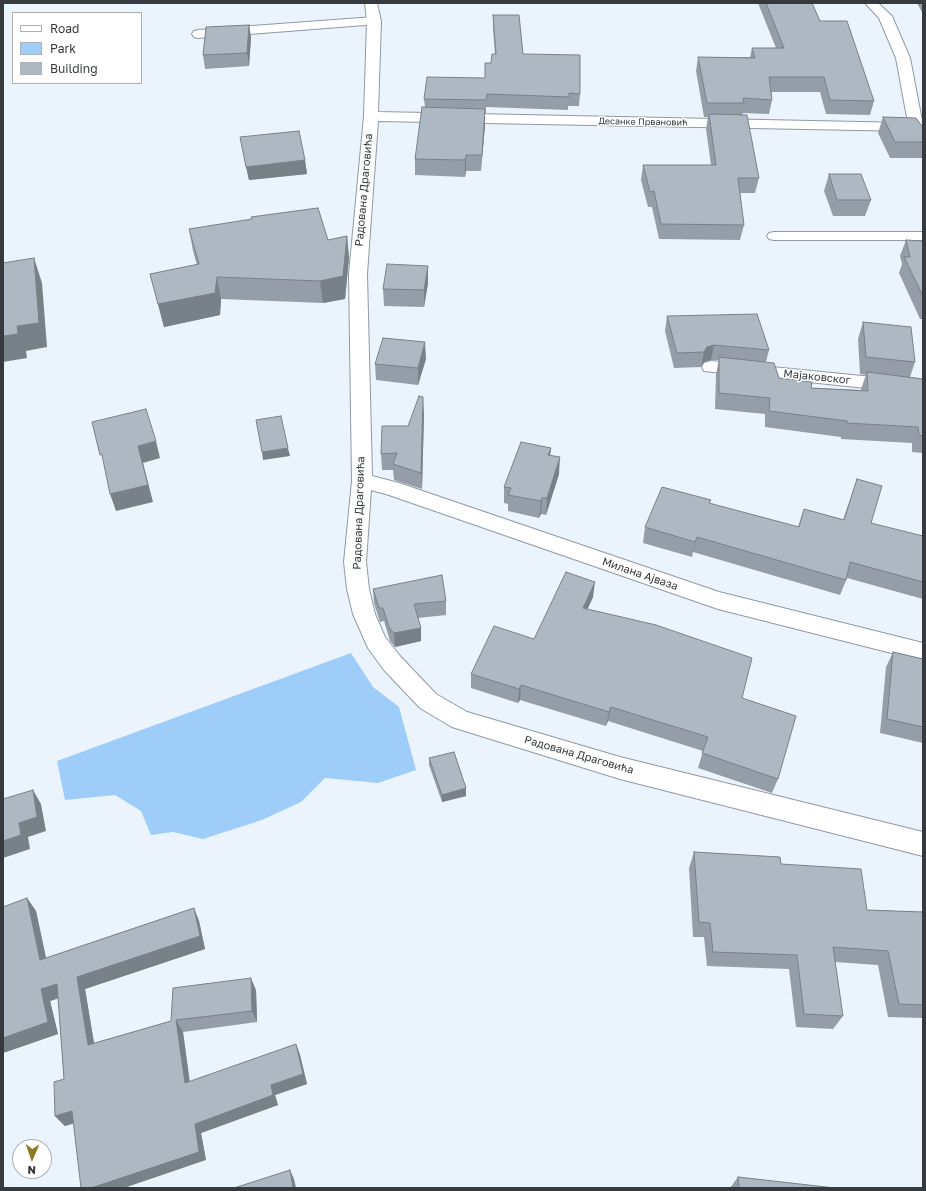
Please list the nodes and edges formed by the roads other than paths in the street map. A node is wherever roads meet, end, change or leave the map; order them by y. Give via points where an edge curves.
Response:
1 (871, 3) edge
2 (372, 12) edge
3 (198, 34) dead end
4 (371, 116) junction
5 (920, 133) edge
6 (774, 236) dead end
7 (923, 236) edge
8 (711, 367) dead end
9 (923, 388) edge
10 (362, 481) junction
11 (923, 652) edge
12 (923, 844) edge

1 - 5 street via 885,16 903,58
2 - 3 lane
2 - 4 street, Радована Драговића
4 - 5 street, Десанке Првановић
4 - 10 street, Радована Драговића via 358,274
6 - 7 lane
8 - 9 street, Мајаковског
10 - 11 street, Милана Ајваза via 392,488 718,600
10 - 12 street, Радована Драговића via 355,562 364,614 376,642 392,664 428,701 460,720 620,768

